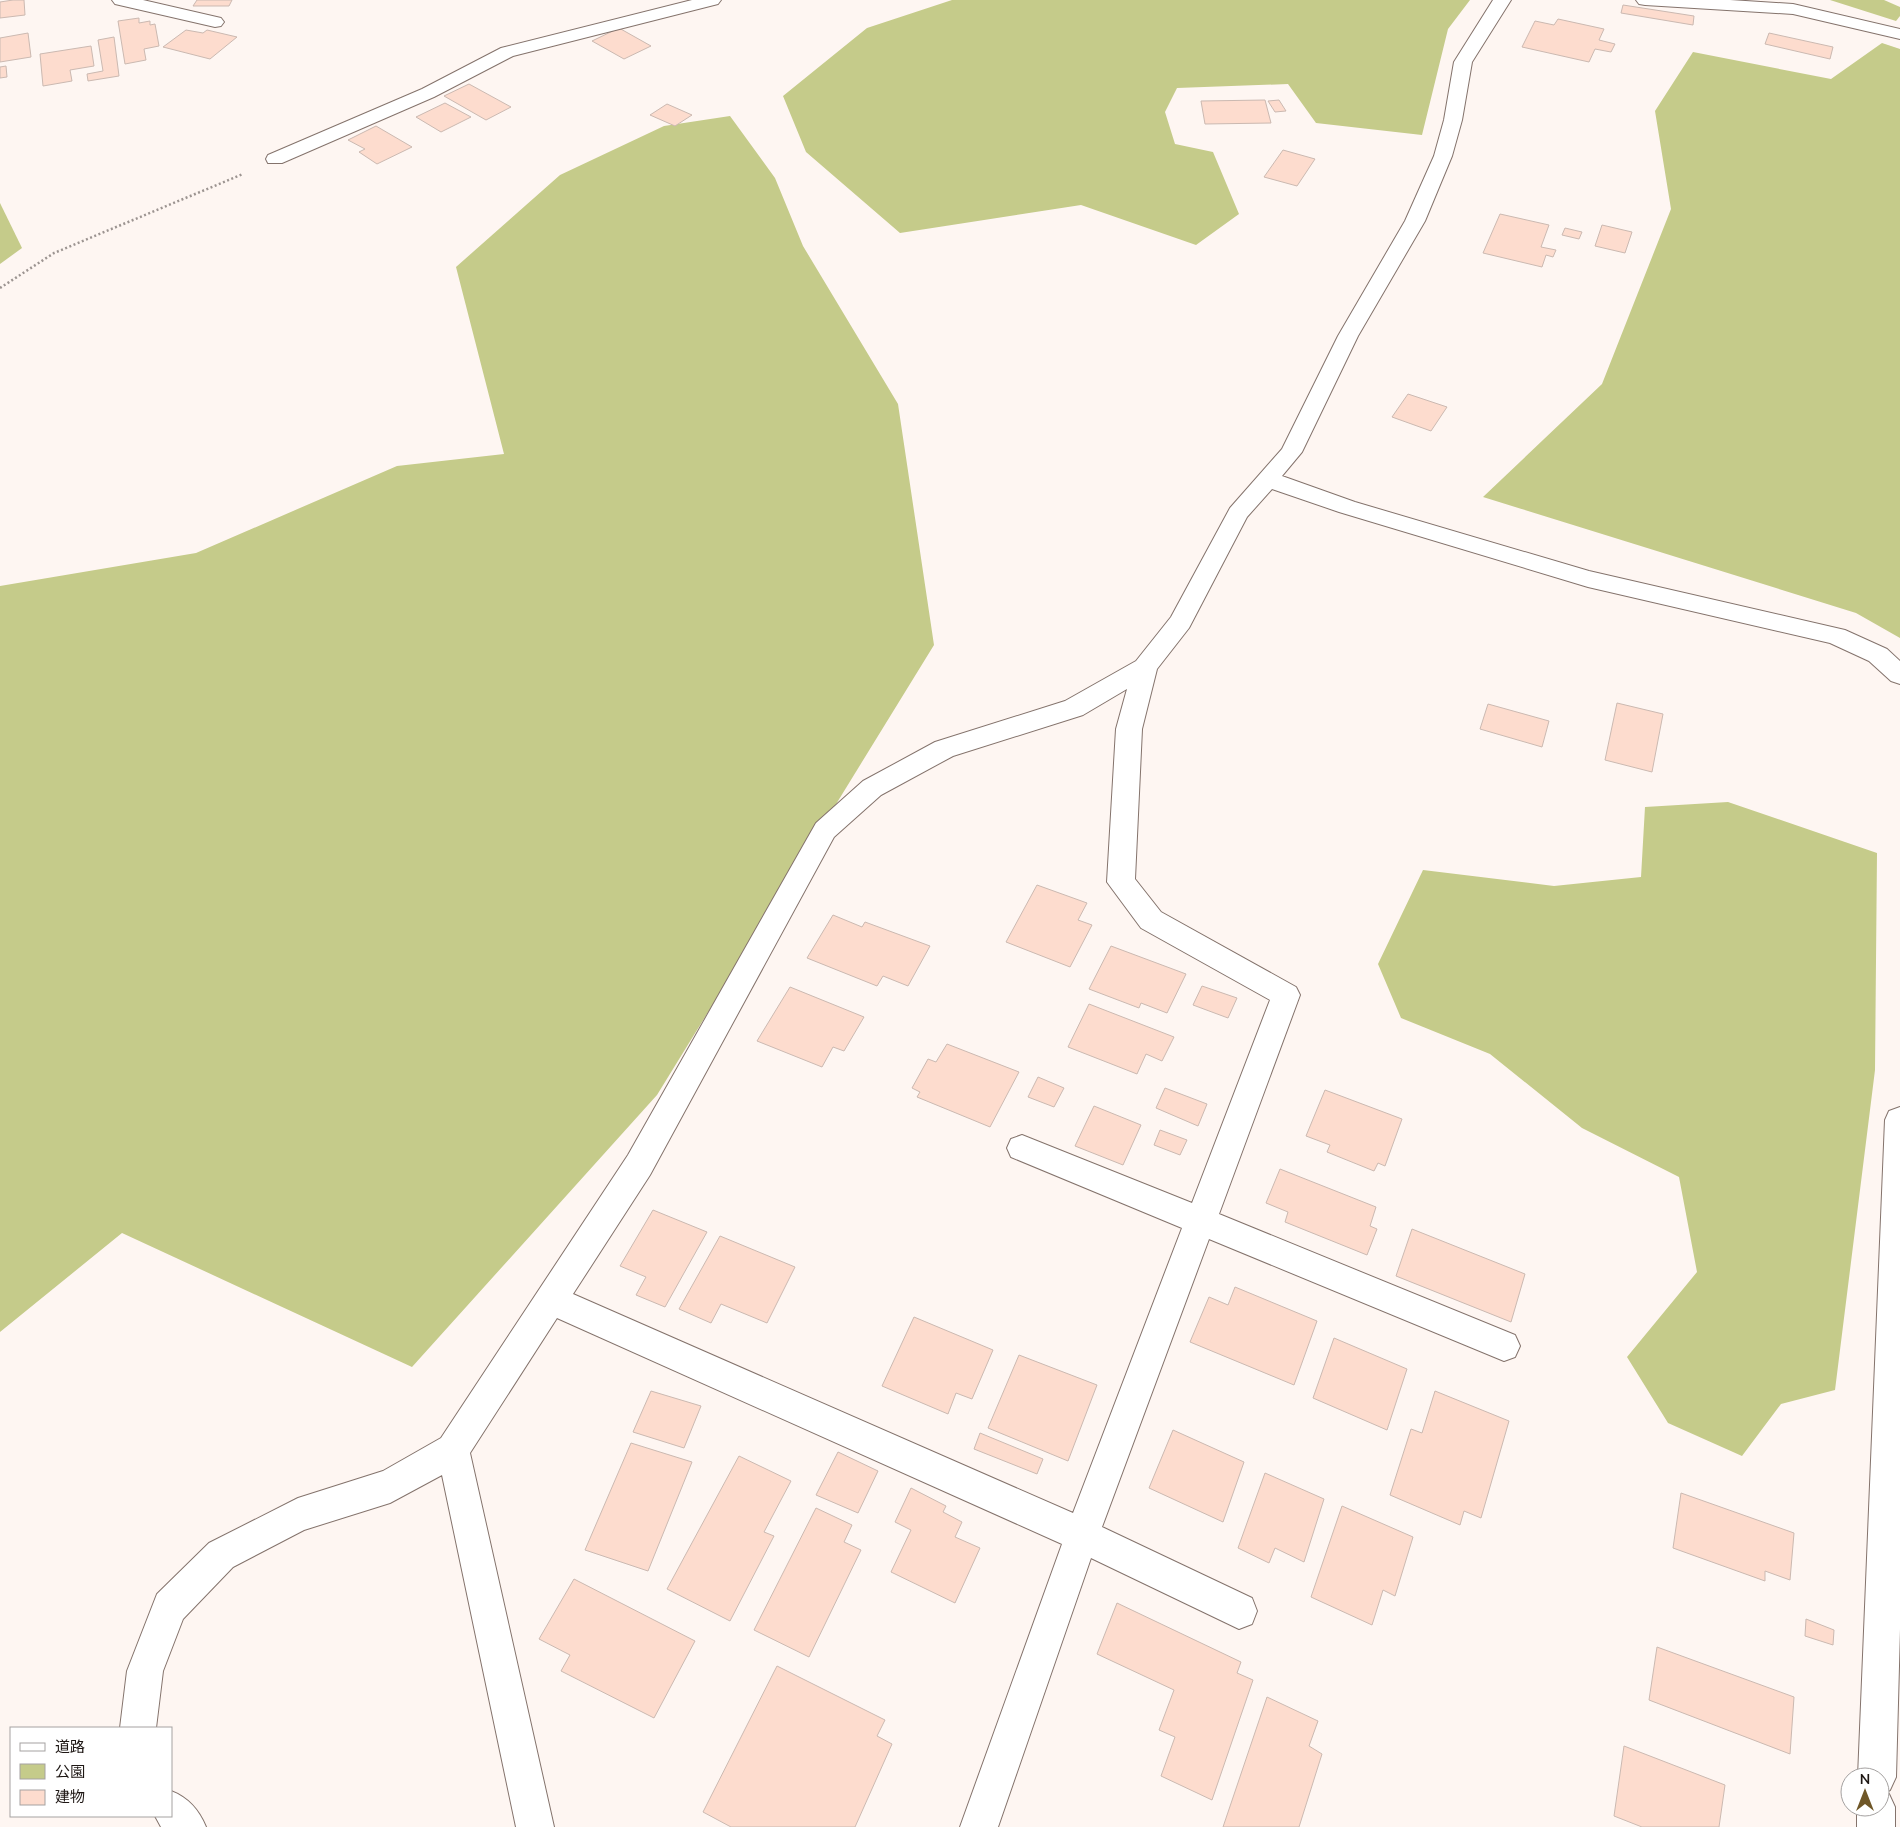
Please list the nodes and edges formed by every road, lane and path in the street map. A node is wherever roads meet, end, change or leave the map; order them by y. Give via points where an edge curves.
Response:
1 (121, 0) edge
2 (712, 0) edge
3 (1502, 0) edge
4 (1644, 0) edge
5 (215, 22) dead end
6 (1900, 34) edge
7 (275, 159) joint
8 (0, 288) edge
9 (1267, 479) junction
10 (1145, 667) junction
11 (1900, 675) edge
12 (1900, 1120) edge
13 (1022, 1148) dead end
14 (1200, 1221) junction
15 (551, 1300) junction
16 (1504, 1346) dead end
17 (453, 1450) junction
18 (1082, 1535) junction
19 (1238, 1611) dead end
20 (138, 1727) edge
21 (1877, 1767) edge
22 (172, 1811) edge
23 (187, 1827) edge
24 (535, 1827) edge
25 (979, 1827) edge

1 - 5 street
2 - 7 street via 506,52 428,93
3 - 9 street via 1463,62 1443,156 1415,221 1348,336 1290,452
4 - 6 street via 1793,9
7 - 8 path via 178,203 54,253
9 - 10 street via 1238,513 1180,622
9 - 11 street via 1347,507 1588,579 1836,636 1878,655
10 - 14 street via 1129,729 1121,882 1151,920 1286,995
10 - 15 street via 1074,708 944,748 872,788 825,830 639,1165
12 - 21 street
13 - 14 street
14 - 16 street
14 - 18 street
15 - 17 street
15 - 18 street
17 - 20 street via 390,1486 298,1515 221,1555 170,1607 145,1671
17 - 24 street
18 - 19 street
18 - 25 street
22 - 23 street

